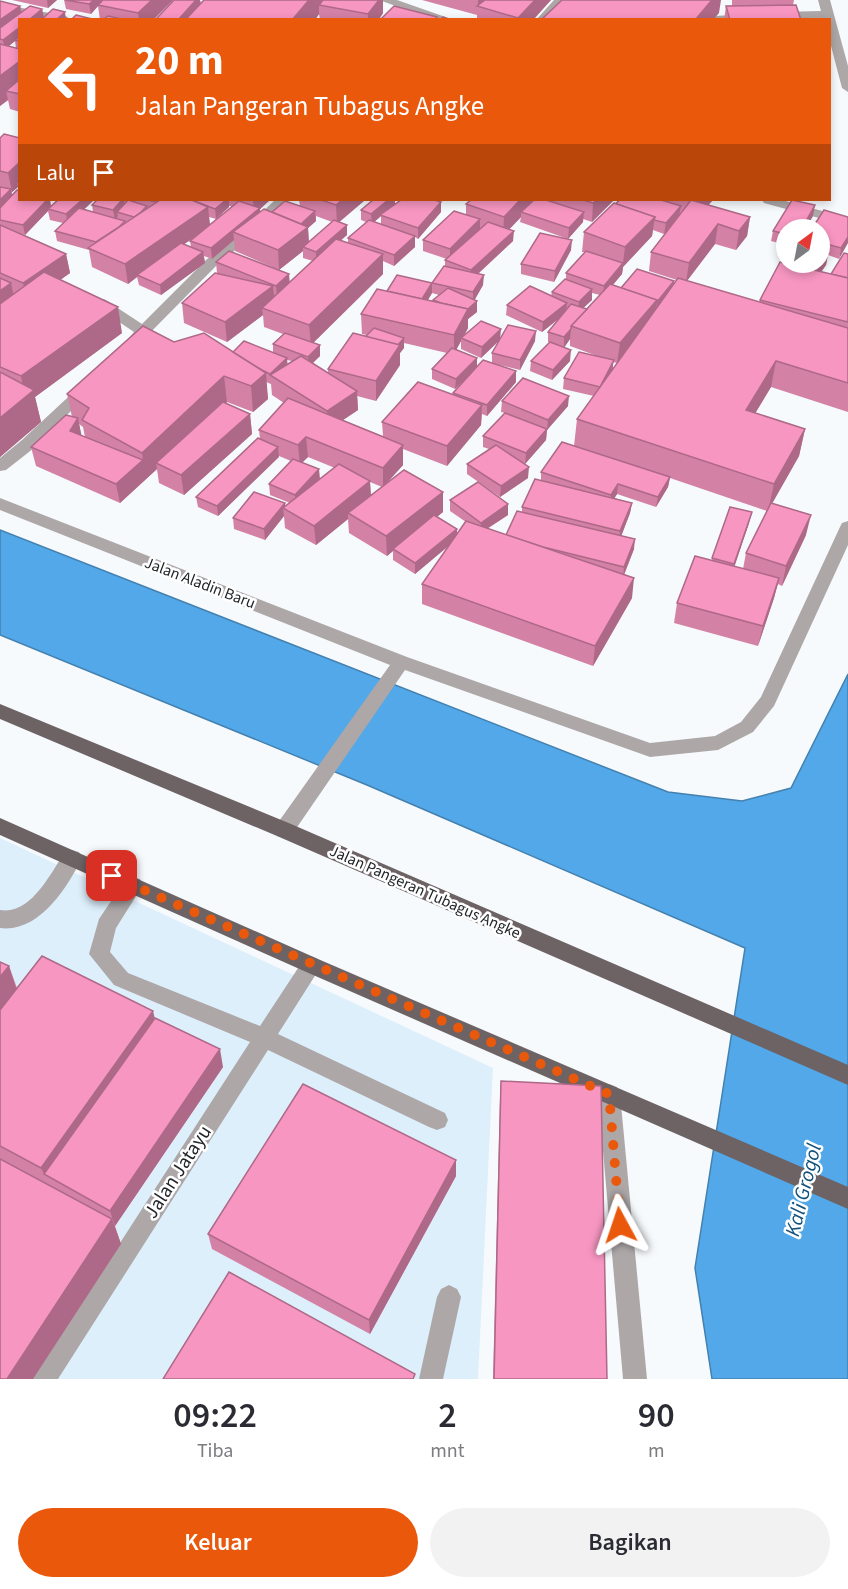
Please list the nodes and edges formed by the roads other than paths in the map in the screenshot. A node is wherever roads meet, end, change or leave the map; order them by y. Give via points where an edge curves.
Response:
1 (385, 0) edge
2 (561, 0) edge
3 (824, 0) edge
4 (0, 7) edge
5 (828, 14) junction
6 (56, 18) edge
7 (442, 18) edge
8 (543, 18) edge
9 (753, 18) edge
10 (829, 18) edge
11 (831, 25) edge
12 (848, 88) edge
13 (281, 201) edge
14 (773, 201) edge
15 (848, 222) edge
16 (83, 294) edge
17 (144, 332) junction
18 (119, 356) edge
19 (94, 380) edge
20 (0, 466) edge
21 (0, 504) edge
22 (848, 527) edge
23 (397, 667) junction
24 (0, 711) edge
25 (0, 826) edge
26 (284, 831) junction
27 (72, 858) junction
28 (133, 885) junction
29 (0, 919) edge
30 (311, 965) junction
31 (265, 1038) junction
32 (848, 1075) edge
33 (609, 1094) junction
34 (437, 1120) dead end
35 (848, 1198) edge
36 (449, 1297) dead end
37 (44, 1379) edge
38 (431, 1379) edge
39 (635, 1379) edge

1 - 7 street
2 - 8 street
3 - 5 street
4 - 6 street
5 - 9 street
5 - 10 street
11 - 12 street
13 - 17 street via 211,263
14 - 15 street
16 - 17 street
17 - 18 street
19 - 20 street
21 - 23 street, Jalan Aladin Baru
22 - 23 street, Jalan Aladin Baru via 768,701 747,727 718,743 650,750
23 - 26 street
24 - 26 main road, Jalan Pangeran Tubagus Angke
25 - 27 main road
26 - 32 main road, Jalan Pangeran Tubagus Angke
27 - 28 main road
27 - 29 street via 29,914
28 - 30 main road
28 - 31 street via 106,925 99,954 121,980
30 - 31 street, Jalan Jatayu
30 - 33 main road
31 - 34 street
31 - 37 street, Jalan Jatayu
33 - 35 main road
33 - 39 street
36 - 38 street

